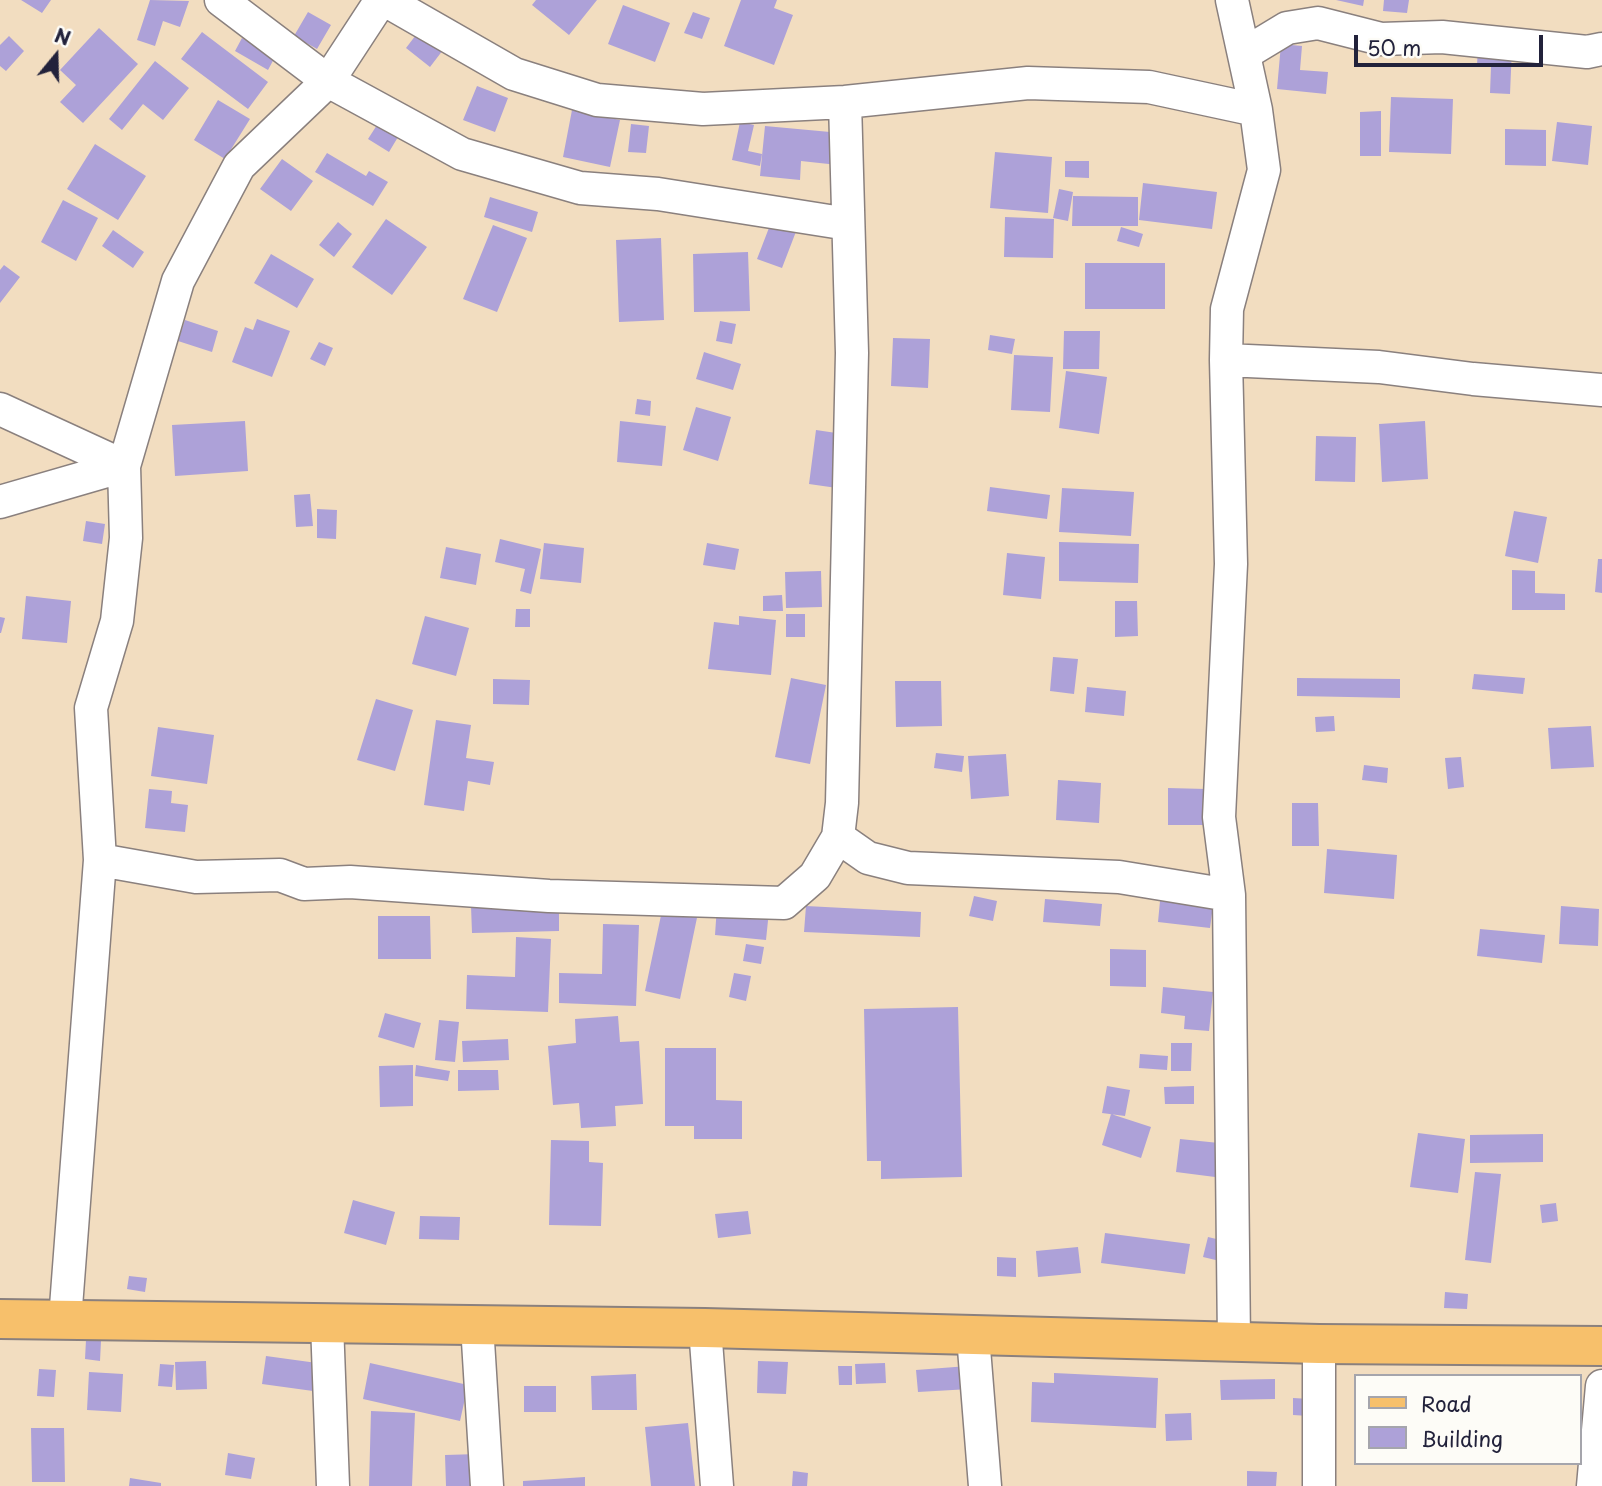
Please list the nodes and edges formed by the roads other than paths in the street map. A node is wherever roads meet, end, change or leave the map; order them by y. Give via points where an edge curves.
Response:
1 (221, 0) edge
2 (383, 0) edge
3 (1232, 0) edge
4 (1602, 48) edge
5 (1244, 54) junction
6 (328, 81) junction
7 (845, 102) junction
8 (1255, 110) junction
9 (848, 224) junction
10 (1226, 360) junction
11 (1602, 390) edge
12 (0, 409) edge
13 (124, 466) junction
14 (0, 502) edge
15 (838, 837) junction
16 (100, 860) junction
17 (1229, 895) junction
18 (0, 1319) edge
19 (65, 1320) junction
20 (327, 1323) junction
21 (477, 1325) junction
22 (705, 1328) junction
23 (973, 1336) junction
24 (1234, 1342) junction
25 (1319, 1344) junction
26 (1602, 1346) edge
27 (1602, 1385) edge
28 (333, 1486) edge
29 (487, 1486) edge
30 (717, 1486) edge
31 (985, 1486) edge
32 (1319, 1486) edge
33 (1593, 1486) edge

1 - 6 street
2 - 6 street
2 - 7 street via 514,74 597,100 703,109
3 - 5 street
4 - 5 street via 1587,52 1442,37 1381,39 1318,23 1287,28
5 - 8 street
6 - 9 street via 462,154 580,188 659,194
6 - 13 street via 239,166 178,281
7 - 8 street via 1028,83 1149,87
7 - 9 street
8 - 10 street via 1264,170 1227,309
9 - 15 street via 852,352
10 - 11 street via 1379,367
10 - 17 street via 1231,564 1219,817
12 - 13 street
13 - 14 street
13 - 16 street via 126,538 117,621 91,708
15 - 16 street via 815,876 783,903 549,896 349,882 303,884 280,875 197,877
15 - 17 street via 868,858 908,868 1119,877
16 - 19 street
17 - 24 street
18 - 19 main road
19 - 20 main road
20 - 21 main road
20 - 28 street
21 - 22 main road
21 - 29 street
22 - 23 main road
22 - 30 street
23 - 24 main road
23 - 31 street
24 - 25 main road
25 - 26 main road
25 - 32 street
27 - 33 street

